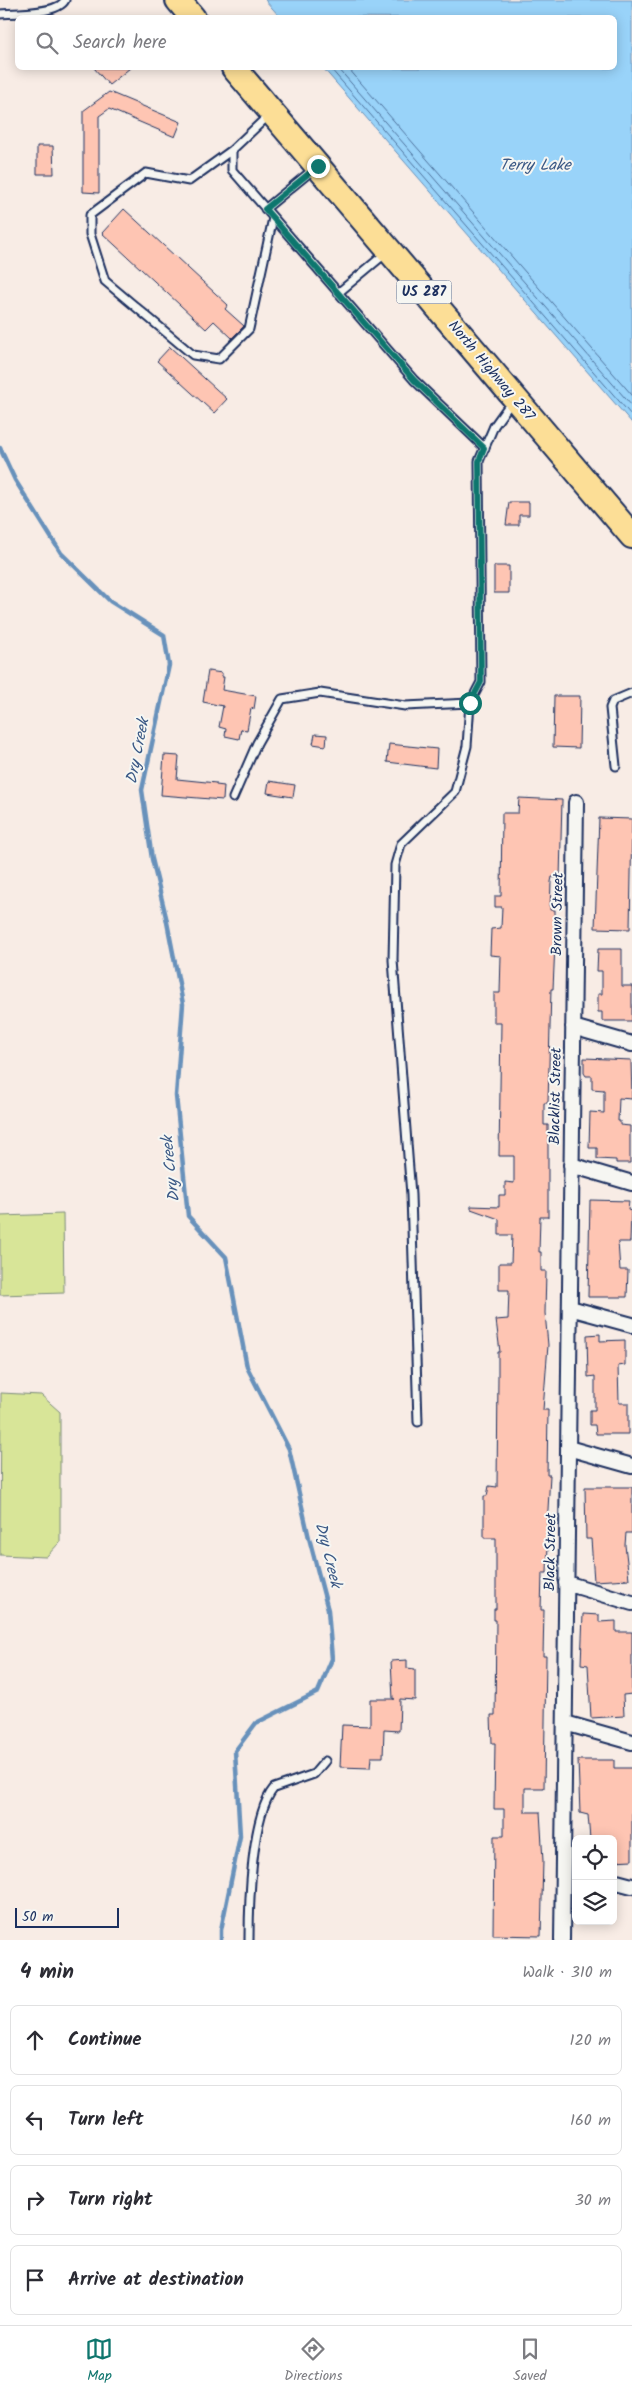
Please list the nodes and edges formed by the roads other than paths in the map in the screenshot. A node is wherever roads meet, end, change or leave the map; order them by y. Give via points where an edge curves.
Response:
1 (65, 0) edge
2 (178, 0) edge
3 (0, 14) edge
4 (190, 15) edge
5 (236, 70) edge
6 (272, 112) junction
7 (232, 150) junction
8 (318, 166) junction
9 (265, 209) junction
10 (274, 218) junction
11 (389, 251) junction
12 (338, 292) junction
13 (514, 398) junction
14 (484, 448) junction
15 (632, 536) edge
16 (632, 693) edge
17 (470, 703) junction
18 (616, 766) dead end
19 (233, 798) dead end
20 (576, 802) dead end
21 (573, 1027) junction
22 (632, 1044) edge
23 (571, 1165) junction
24 (632, 1183) edge
25 (570, 1308) junction
26 (632, 1324) edge
27 (418, 1422) dead end
28 (568, 1448) junction
29 (632, 1466) edge
30 (566, 1583) junction
31 (632, 1603) edge
32 (565, 1723) junction
33 (632, 1742) edge
34 (325, 1761) dead end
35 (570, 1868) edge
36 (617, 1882) edge
37 (632, 1886) edge
38 (249, 1940) edge
39 (562, 1940) edge

1 - 3 lane via 53,10
2 - 4 highway
5 - 6 highway, North Highway 287 / US 287
6 - 7 lane
6 - 8 highway, North Highway 287 / US 287
7 - 9 lane via 232,170
7 - 10 lane via 189,181 146,174 90,215 90,234 105,281 193,355 219,359 249,329
8 - 9 lane
8 - 11 highway, North Highway 287 / US 287
9 - 10 lane
10 - 12 lane
11 - 12 lane
11 - 13 highway, North Highway 287 / US 287
12 - 14 lane via 414,380
13 - 14 lane via 494,426
13 - 15 highway, North Highway 287 / US 287
14 - 17 lane via 479,461 481,682
16 - 18 lane via 613,701 610,708
17 - 19 lane via 405,706 320,693 282,699 257,743
17 - 27 lane via 467,746 455,792 401,844 395,864 393,960 411,1195
20 - 21 street, Brown Street
21 - 22 street
21 - 23 street, Blacklist Street
23 - 24 street
23 - 25 street, Black Street
25 - 26 street
25 - 28 street, Black Street
28 - 29 street
28 - 30 street, Black Street
30 - 31 street
30 - 32 street, Black Street
32 - 33 street
32 - 35 street, Black Street
34 - 38 lane via 314,1774 274,1788 267,1799 251,1882
35 - 39 street, Black Street
36 - 37 street

